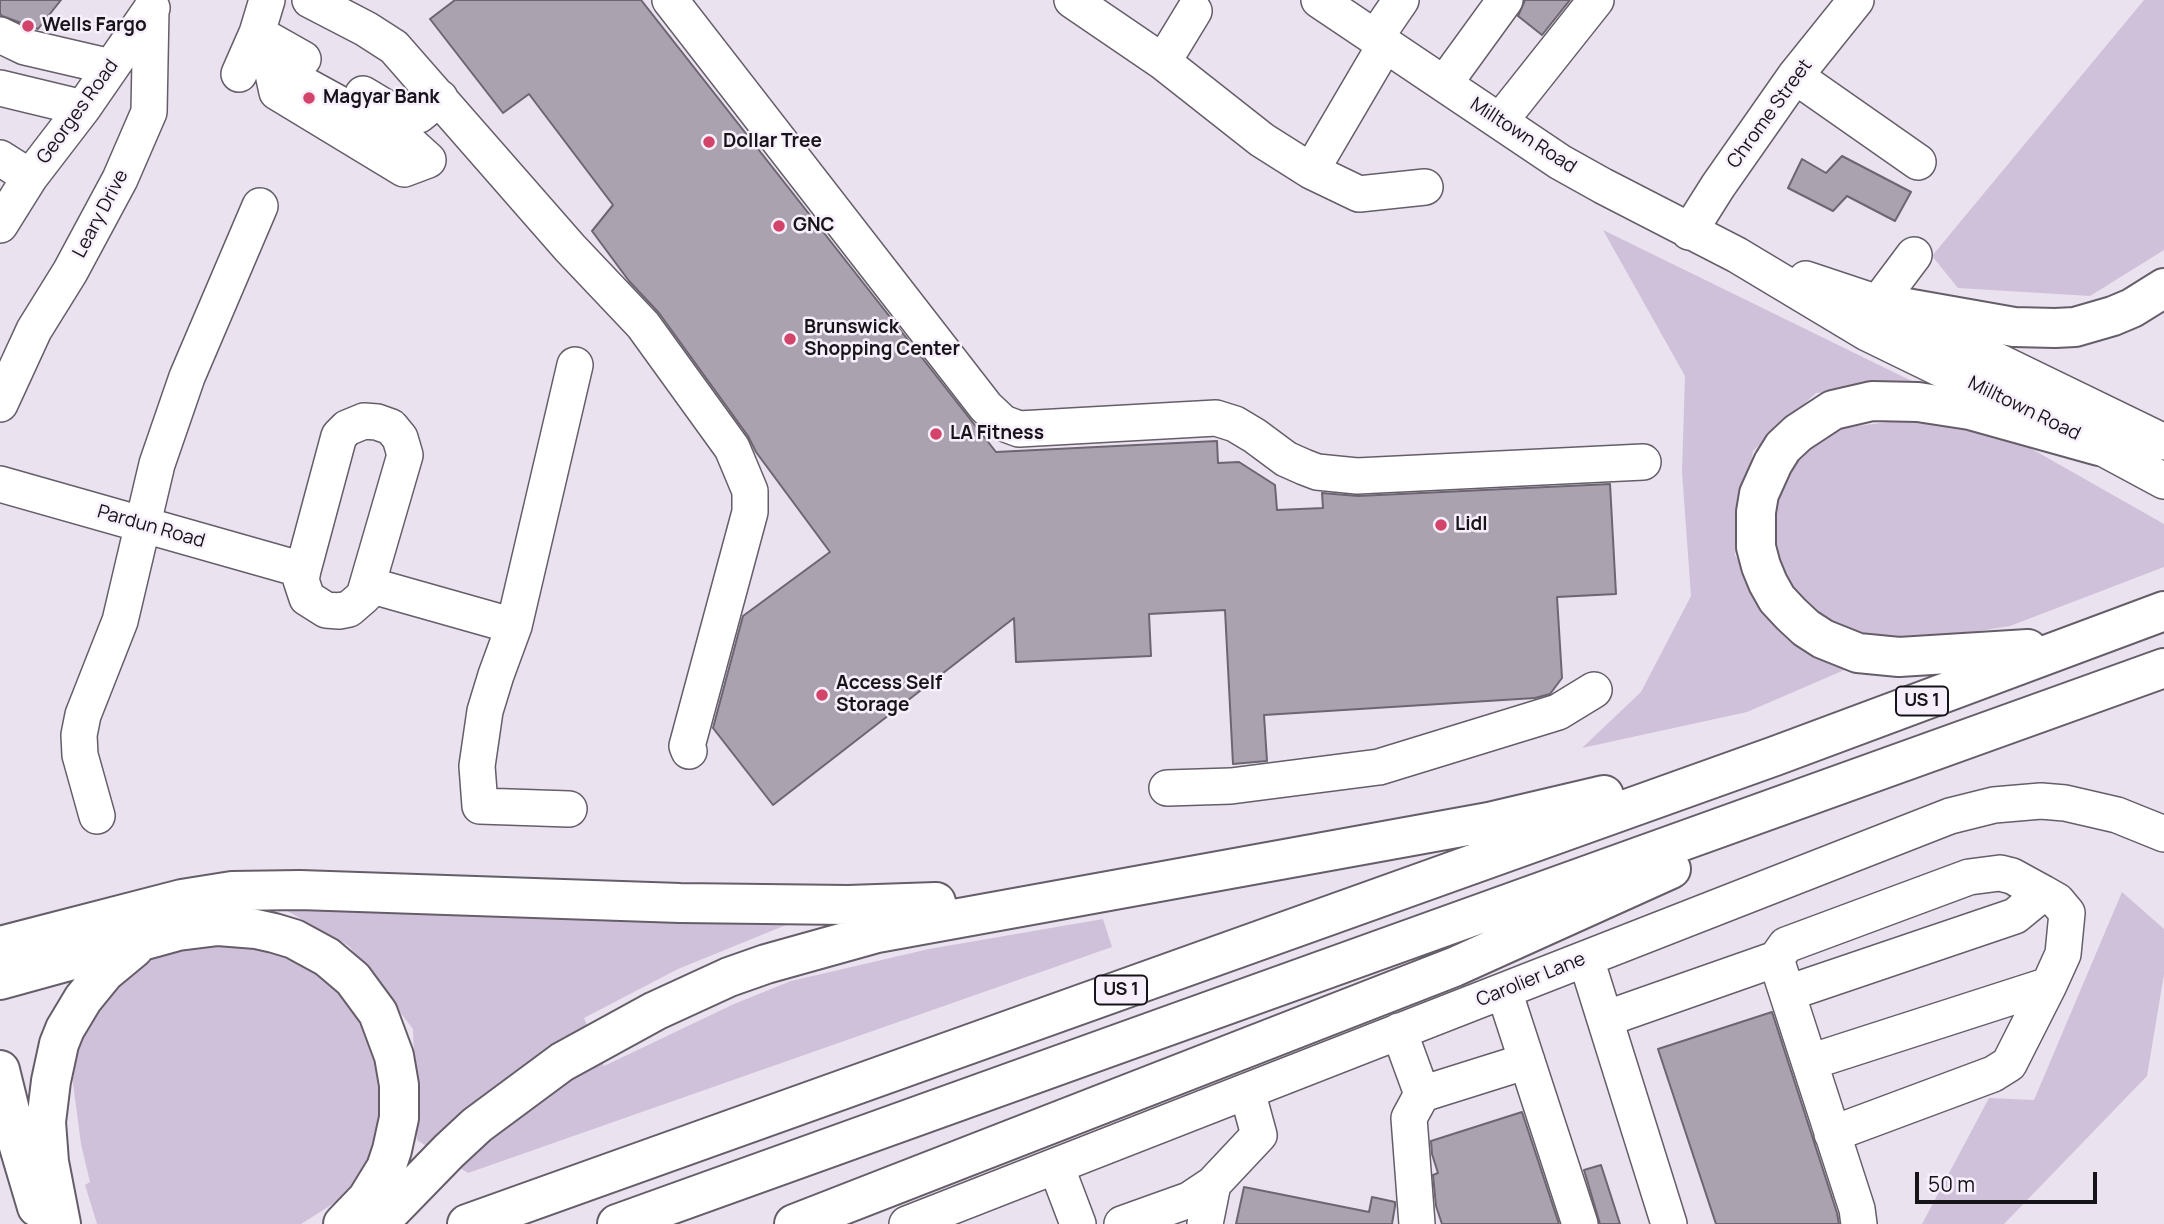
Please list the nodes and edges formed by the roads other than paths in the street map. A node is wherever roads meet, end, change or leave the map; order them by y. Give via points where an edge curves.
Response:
1 (267, 0) edge
2 (310, 0) edge
3 (670, 0) edge
4 (1072, 0) edge
5 (1319, 0) edge
6 (1401, 0) edge
7 (1506, 0) edge
8 (1596, 0) edge
9 (1856, 0) edge
10 (155, 5) edge
11 (1194, 11) dead end
12 (0, 35) edge
13 (1380, 41) junction
14 (255, 55) junction
15 (1163, 62) junction
16 (111, 67) junction
17 (1795, 76) junction
18 (1444, 84) junction
19 (0, 88) edge
20 (440, 98) junction
21 (83, 108) junction
22 (1500, 121) junction
23 (468, 130) junction
24 (0, 158) edge
25 (1918, 162) dead end
26 (1311, 170) junction
27 (30, 177) junction
28 (1425, 187) dead end
29 (260, 206) dead end
30 (0, 225) edge
31 (1689, 232) junction
32 (1737, 255) junction
33 (1914, 255) dead end
34 (2164, 288) edge
35 (1878, 303) junction
36 (575, 365) dead end
37 (0, 404) edge
38 (2164, 442) edge
39 (2099, 446) junction
40 (1643, 462) dead end
41 (2164, 481) edge
42 (0, 484) edge
43 (142, 525) junction
44 (303, 570) junction
45 (369, 585) junction
46 (2164, 611) edge
47 (514, 626) junction
48 (2069, 647) junction
49 (2164, 668) edge
50 (1594, 690) dead end
51 (689, 751) dead end
52 (1926, 753) junction
53 (1775, 756) junction
54 (1167, 788) dead end
55 (569, 809) dead end
56 (97, 816) dead end
57 (2164, 834) edge
58 (2043, 892) junction
59 (1078, 896) junction
60 (141, 943) junction
61 (0, 946) edge
62 (1586, 958) junction
63 (1776, 958) junction
64 (0, 980) edge
65 (2049, 985) junction
66 (1504, 991) junction
67 (1788, 993) junction
68 (1605, 1018) junction
69 (1399, 1031) junction
70 (1527, 1061) junction
71 (1810, 1062) junction
72 (0, 1070) edge
73 (1247, 1091) junction
74 (1422, 1094) junction
75 (1832, 1134) junction
76 (1056, 1166) junction
77 (1213, 1184) junction
78 (42, 1201) edge
79 (1417, 1223) edge
80 (61, 1224) edge
81 (343, 1224) edge
82 (378, 1224) edge
83 (467, 1224) edge
84 (617, 1224) edge
85 (794, 1224) edge
86 (907, 1224) edge
87 (1077, 1224) edge
88 (1122, 1224) edge
89 (1205, 1224) edge
90 (1580, 1224) edge
91 (1670, 1224) edge
92 (1859, 1224) edge

1 - 14 street
2 - 20 street via 394,47
3 - 40 street via 1003,423 1019,429 1216,418 1235,424 1304,467 1357,476
4 - 15 street
5 - 13 street, Milltown Road
6 - 13 street
7 - 18 street
8 - 22 street
9 - 17 street, Chrome Street
10 - 16 street, Georges Road
10 - 37 street, Leary Drive via 149,112 120,179 34,330
11 - 15 street
12 - 16 street via 25,47
13 - 18 street, Milltown Road
13 - 26 street
14 - 20 street via 388,109 419,115
14 - 23 street via 282,83 409,157 428,160 452,151
15 - 26 street via 1262,140
16 - 21 street, Georges Road
17 - 25 street
17 - 31 street, Chrome Street
18 - 22 street, Milltown Road
19 - 21 street
20 - 23 street
21 - 27 street, Georges Road
22 - 31 street, Milltown Road via 1560,162
23 - 51 street via 643,325 732,448 750,491 750,512
24 - 27 street
26 - 28 street via 1359,194
27 - 30 street, Georges Road
29 - 43 street via 187,377
31 - 32 street, Milltown Road
32 - 35 street, Milltown Road
32 - 39 street, Milltown Road via 1867,333
33 - 35 street
34 - 35 highway via 2132,308 2075,327 2014,327
35 - 38 street, Milltown Road
36 - 47 street
39 - 41 street, Milltown Road
39 - 48 highway via 1945,405 1853,404 1815,420 1783,447 1765,478 1756,512 1756,547 1777,599 1806,628 1840,647 1899,657
42 - 43 street, Pardun Road
43 - 44 street, Pardun Road
43 - 56 street via 120,621 79,735
44 - 45 street via 307,598 326,610 349,608 365,596
44 - 45 street via 339,436 355,424 377,422 391,427 405,455
45 - 47 street
46 - 48 highway, US 1
47 - 55 street via 485,711 477,766 480,806
48 - 53 highway, US 1
49 - 52 highway, US 1
50 - 54 street via 1558,712 1379,767 1231,786
52 - 84 highway, US 1
52 - 85 highway via 1454,967
53 - 59 highway via 1489,822
53 - 83 highway, US 1
57 - 62 street, Carolier Lane via 2117,815 2065,803 1994,805 1950,816
58 - 63 street via 2000,873 1969,877 1786,945
58 - 65 street via 2067,913 2063,954
58 - 67 street via 2015,916
59 - 61 highway via 794,905 232,891 182,899
59 - 82 highway via 851,939 766,964 697,991 620,1028 531,1084 477,1125
60 - 64 highway
60 - 78 highway via 105,972 83,999 59,1044 46,1122 49,1162
60 - 81 highway via 178,931 218,926 274,933 327,957 370,1001 394,1056 398,1118 386,1168 367,1199
62 - 66 street, Carolier Lane
62 - 68 street
63 - 67 street
63 - 68 street
65 - 71 street
65 - 75 street via 2009,1064
66 - 69 street, Carolier Lane
66 - 70 street
67 - 71 street
68 - 91 street
69 - 73 street, Carolier Lane
69 - 74 street
70 - 74 street
70 - 90 street
71 - 75 street
72 - 78 highway
73 - 76 street, Carolier Lane
73 - 77 street via 1259,1135
74 - 79 street via 1409,1118
75 - 92 street
76 - 86 street, Carolier Lane
76 - 87 street
77 - 88 street via 1189,1200
77 - 89 street
78 - 80 highway

